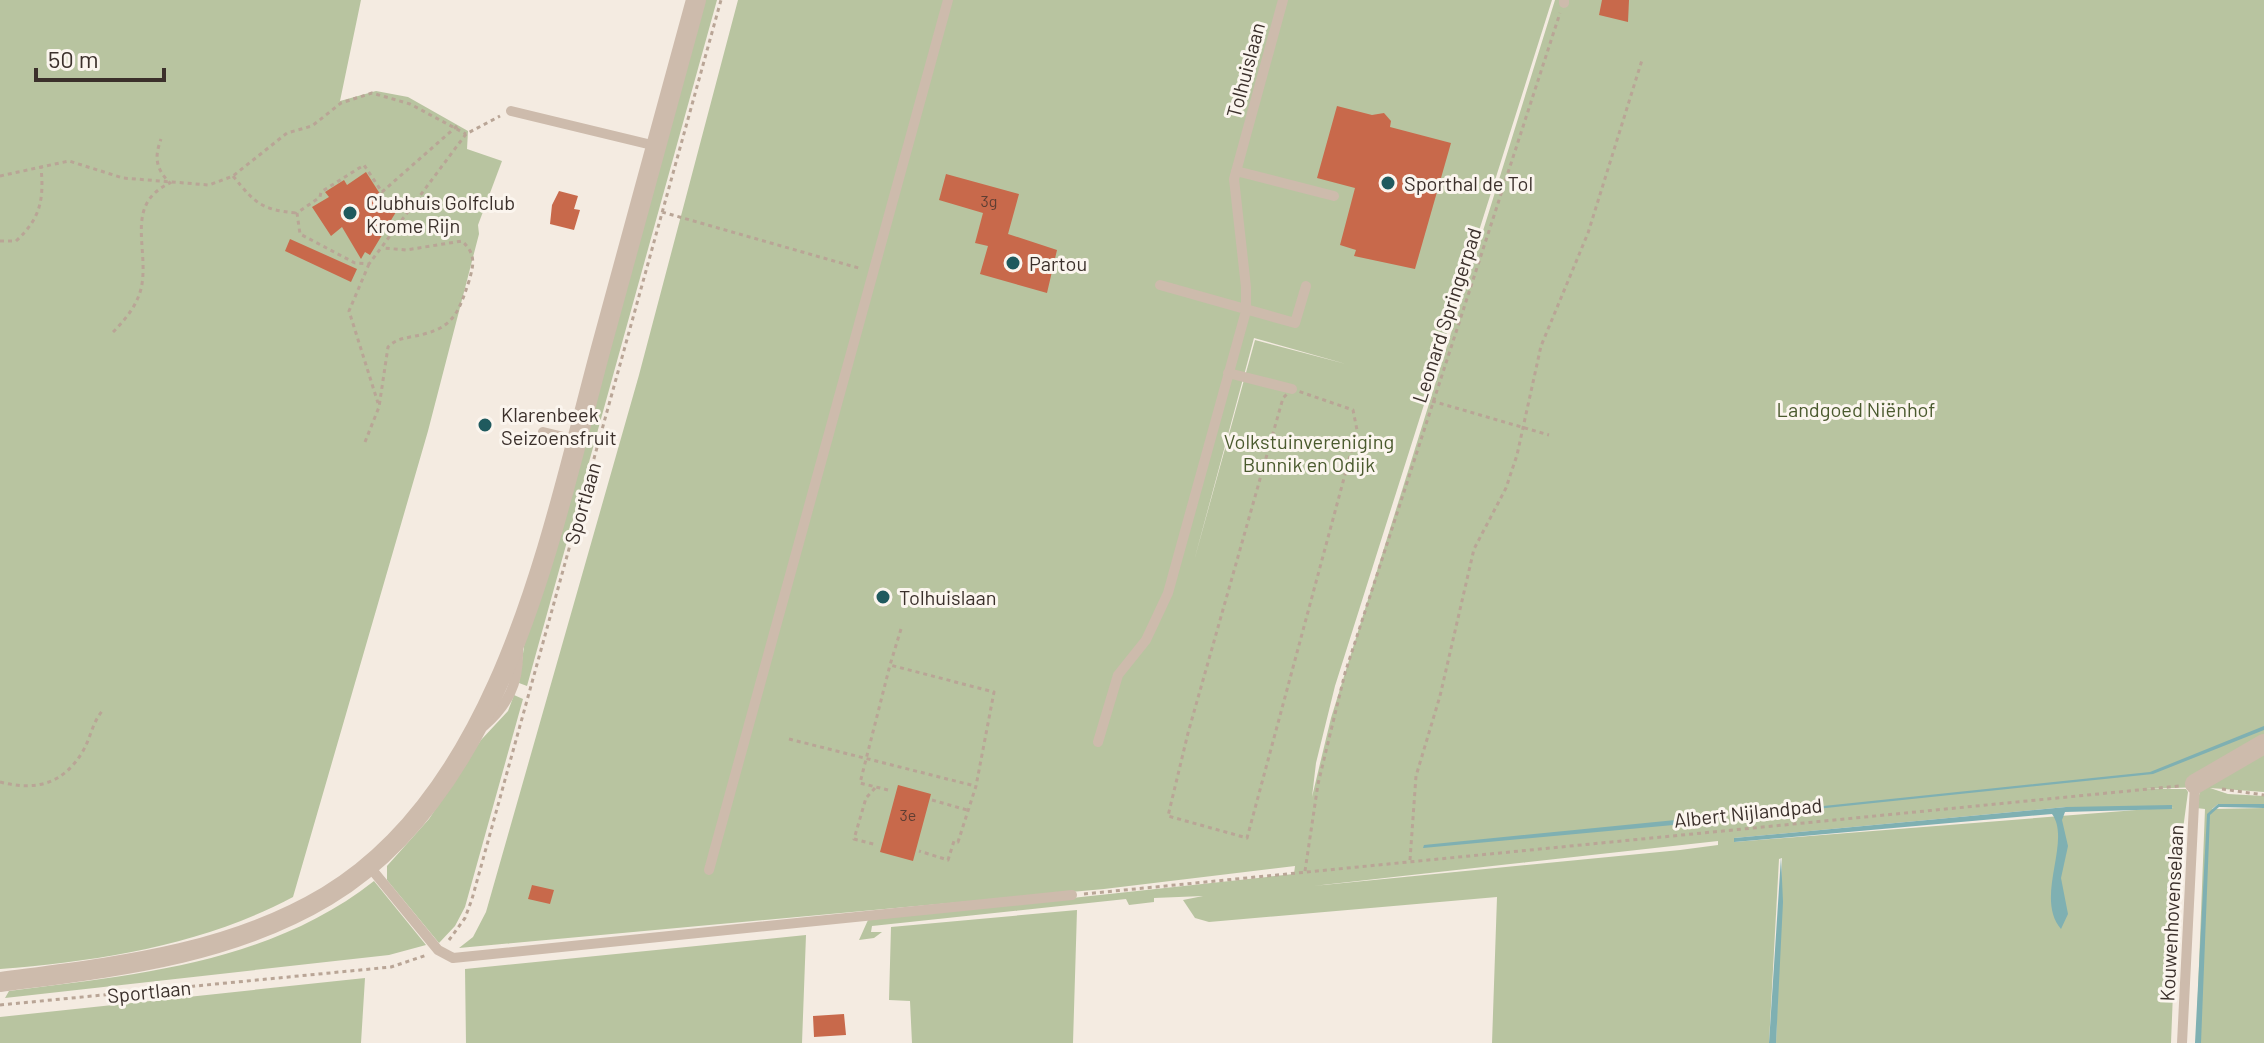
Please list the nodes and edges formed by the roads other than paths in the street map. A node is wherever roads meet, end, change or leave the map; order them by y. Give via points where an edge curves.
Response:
1 (696, 0) edge
2 (948, 0) edge
3 (1283, 0) edge
4 (511, 111) road end
5 (656, 146) junction
6 (1236, 171) junction
7 (1334, 196) dead end
8 (1160, 285) dead end
9 (1306, 286) dead end
10 (1246, 311) junction
11 (1228, 373) junction
12 (1292, 389) road end
13 (543, 432) dead end
14 (576, 440) junction
15 (1098, 742) dead end
16 (2264, 744) edge
17 (2195, 784) joint
18 (369, 866) junction
19 (709, 870) dead end
20 (1072, 895) road end
21 (0, 982) edge
22 (2182, 1043) edge

1 - 5 street, Sportlaan
2 - 19 lane
3 - 6 lane, Tolhuislaan
4 - 5 lane
5 - 14 street, Sportlaan
6 - 7 lane
6 - 10 lane, Tolhuislaan
8 - 10 lane
9 - 10 lane via 1295,323
10 - 11 lane, Tolhuislaan
11 - 12 lane
11 - 15 lane, Tolhuislaan via 1168,593 1146,640 1118,675
13 - 14 lane
14 - 18 street, Sportlaan via 518,632 471,738 405,832
16 - 17 street
17 - 22 lane, Kouwenhovenselaan
18 - 20 lane via 438,950 453,958
18 - 21 street, Sportlaan via 327,896 279,920 209,946 130,965

